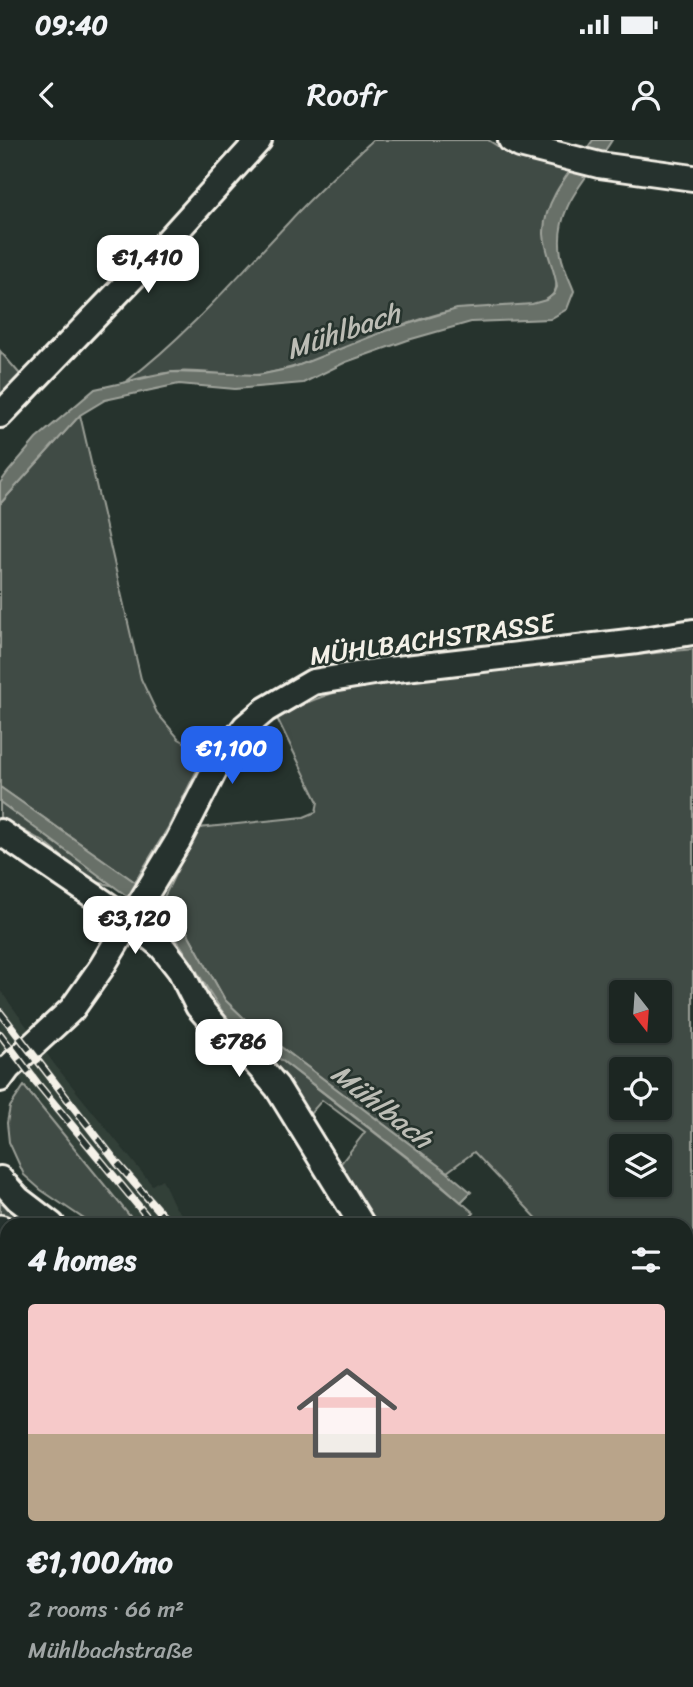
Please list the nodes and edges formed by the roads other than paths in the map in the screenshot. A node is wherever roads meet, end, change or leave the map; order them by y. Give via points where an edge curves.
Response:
1 (259, 140) edge
2 (511, 140) edge
3 (693, 178) edge
4 (0, 415) edge
5 (693, 632) edge
6 (0, 832) edge
7 (133, 914) junction
8 (0, 1079) edge
9 (0, 1179) edge
10 (43, 1218) edge
11 (358, 1218) edge

1 - 4 street
2 - 3 street via 599,165
5 - 7 street, MÜHLBACHSTRASSE via 313,682 265,709 232,742
6 - 7 street
7 - 8 street, MÜHLBACHSTRASSE via 72,1009
7 - 11 street via 180,970 198,1006 277,1087
9 - 10 street

